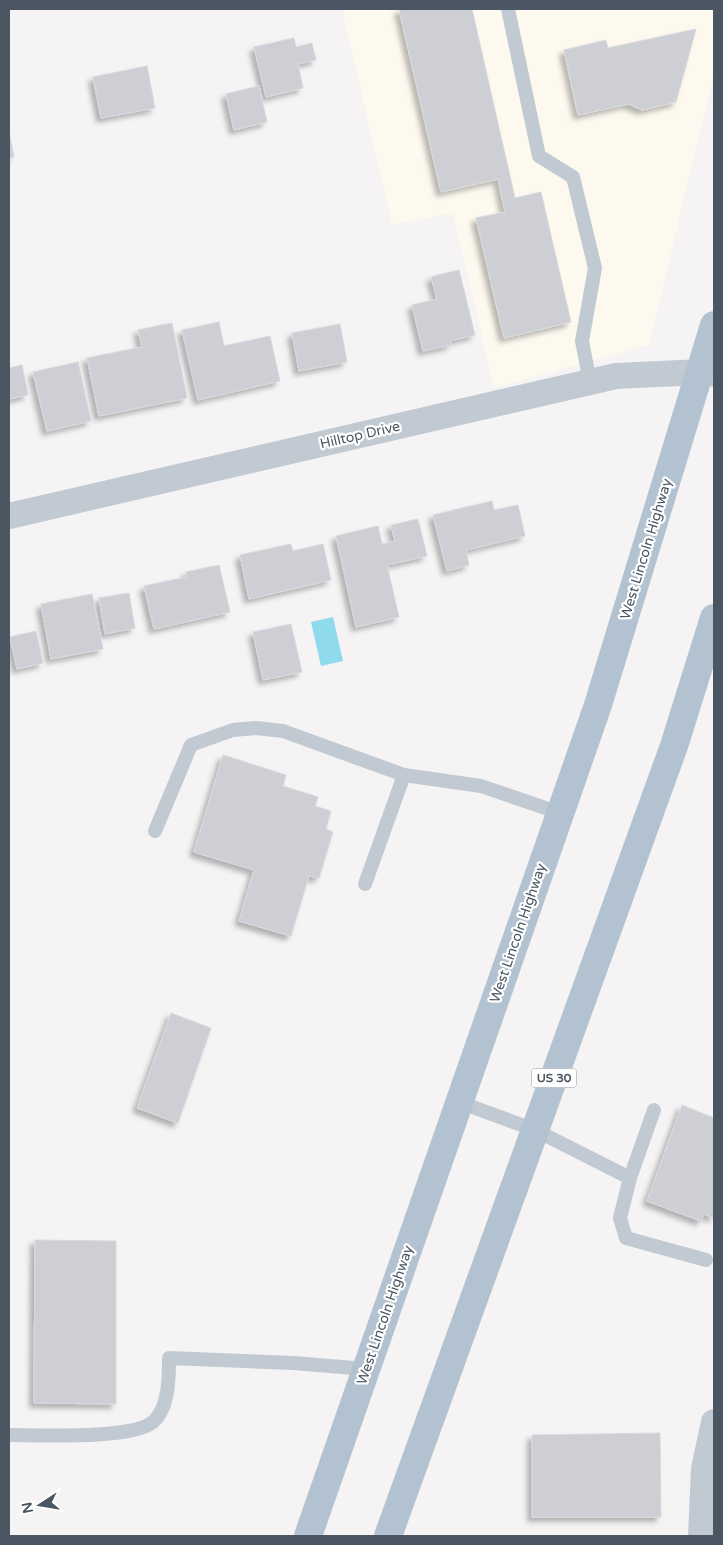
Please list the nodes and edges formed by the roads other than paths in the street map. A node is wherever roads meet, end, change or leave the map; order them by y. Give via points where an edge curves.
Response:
1 (508, 9) edge
2 (714, 325) edge
3 (708, 373) edge
4 (590, 382) junction
5 (9, 516) edge
6 (714, 618) edge
7 (404, 775) junction
8 (560, 812) junction
9 (155, 831) dead end
10 (366, 884) dead end
11 (459, 1102) junction
12 (654, 1110) dead end
13 (535, 1130) junction
14 (630, 1178) junction
15 (706, 1260) dead end
16 (366, 1370) junction
17 (714, 1422) edge
18 (9, 1435) edge
19 (308, 1536) edge
20 (388, 1536) edge
21 (701, 1536) edge

1 - 4 lane via 539,156 574,177 595,268 582,340
2 - 3 main road, West Lincoln Highway
3 - 4 street, Hilltop Drive via 616,376
3 - 8 main road, West Lincoln Highway
4 - 5 street, Hilltop Drive
6 - 13 main road, US 30 via 674,746
7 - 8 lane via 481,786
7 - 9 lane via 283,731 233,730 191,745
7 - 10 lane
8 - 11 main road, West Lincoln Highway
11 - 13 lane
11 - 16 main road, West Lincoln Highway
12 - 14 lane
13 - 14 lane
13 - 20 main road, US 30
14 - 15 lane via 620,1218 626,1238
16 - 18 lane via 293,1363 169,1358 163,1405 154,1422 138,1429 101,1434
16 - 19 main road, West Lincoln Highway
17 - 21 street via 704,1469

